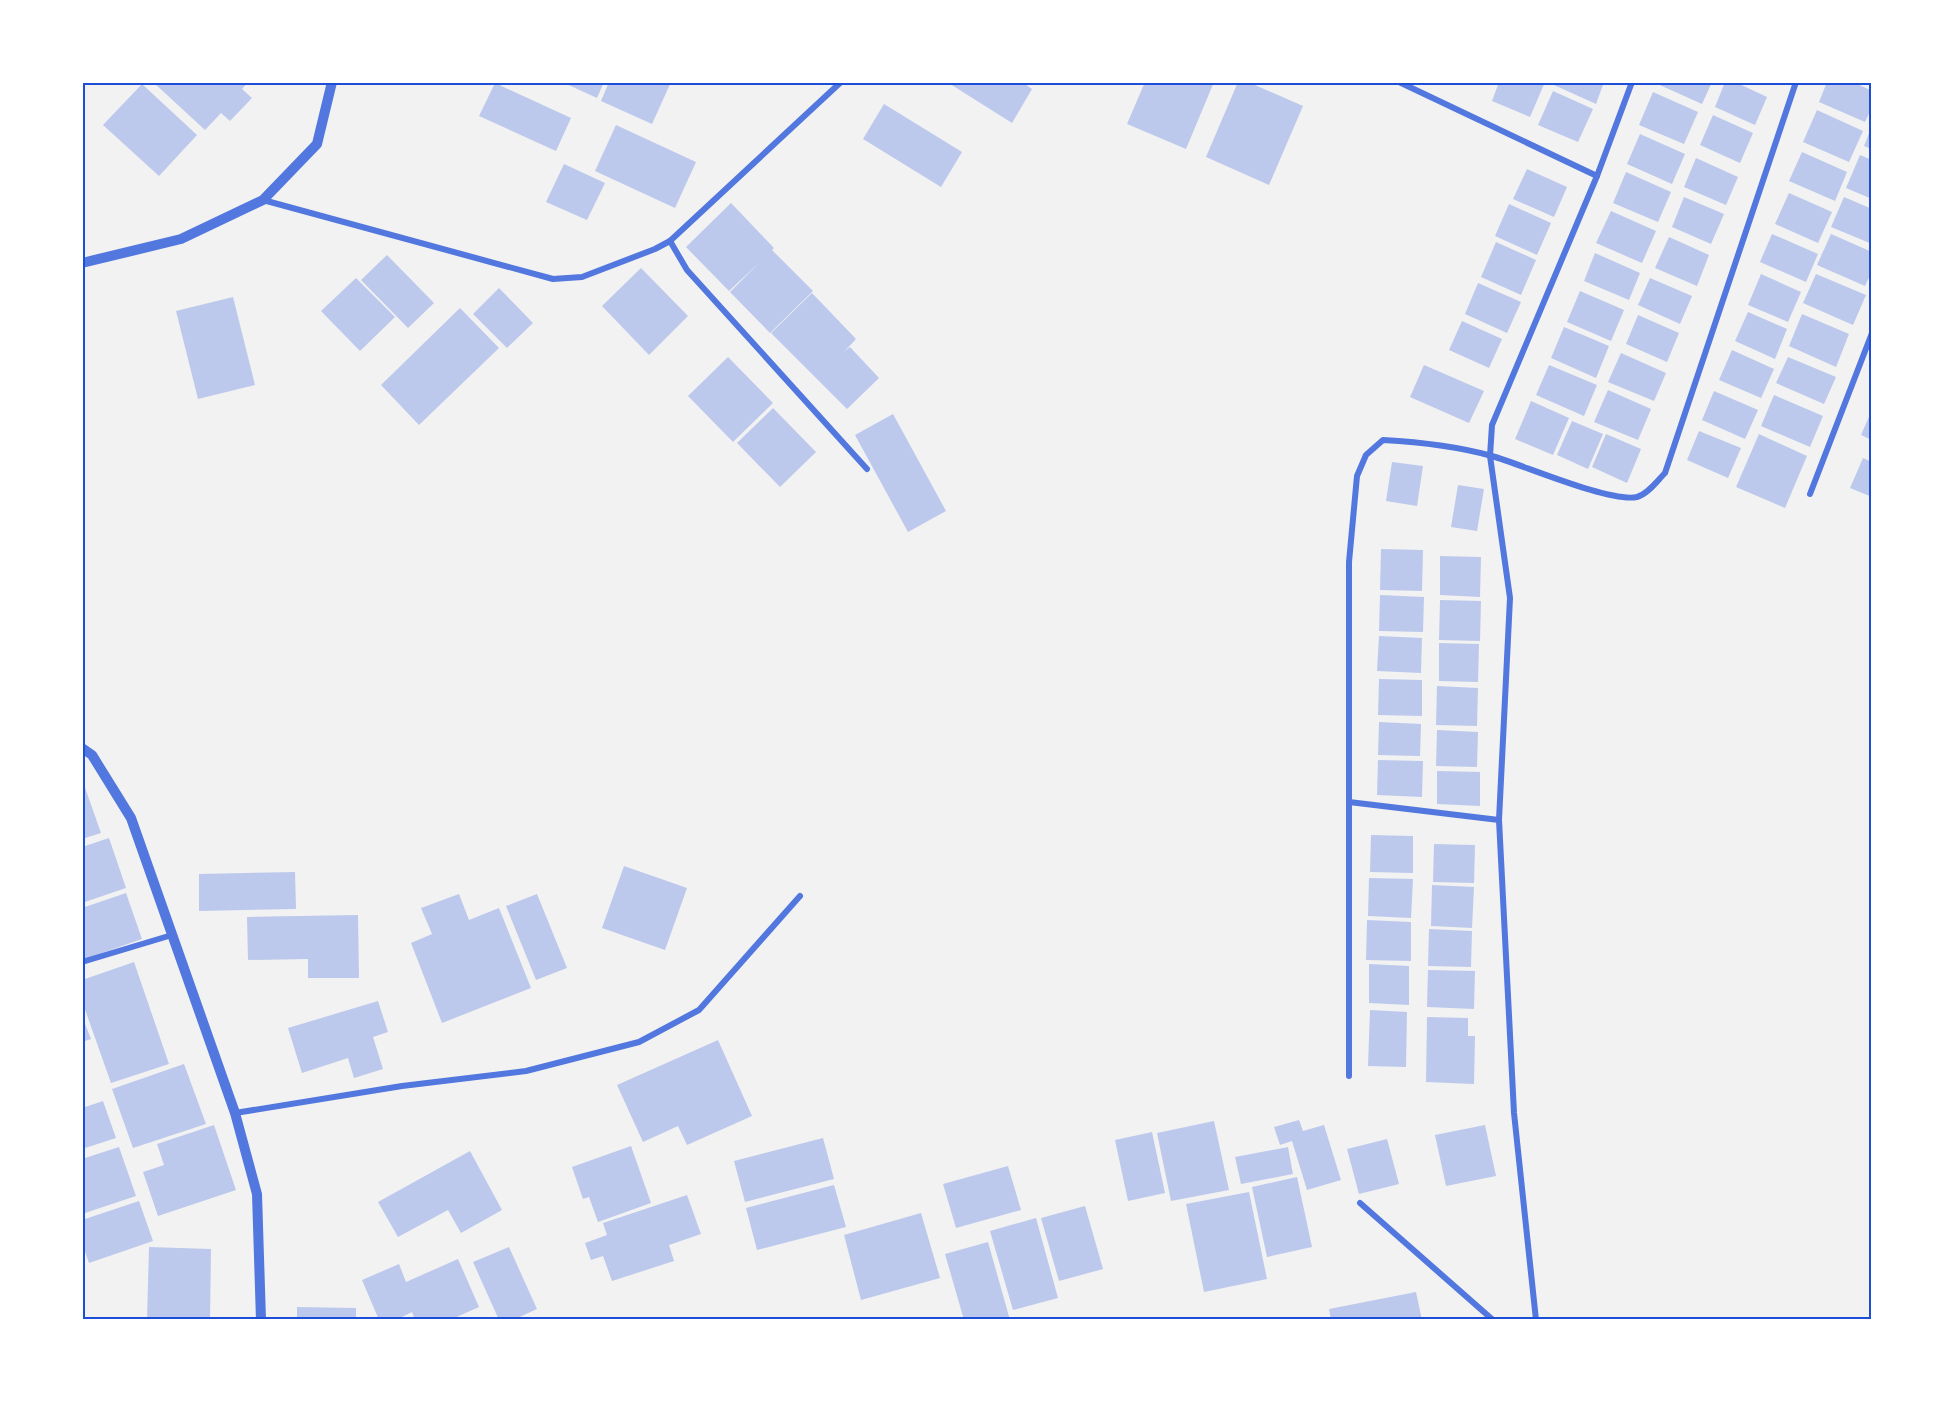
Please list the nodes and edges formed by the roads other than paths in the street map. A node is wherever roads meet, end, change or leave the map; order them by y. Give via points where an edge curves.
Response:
1 (332, 82) edge
2 (841, 82) edge
3 (1399, 82) edge
4 (1632, 82) edge
5 (1796, 82) edge
6 (1597, 176) junction
7 (263, 200) junction
8 (670, 241) junction
9 (82, 263) edge
10 (1872, 333) edge
11 (1490, 456) junction
12 (867, 469) dead end
13 (1810, 494) dead end
14 (82, 748) edge
15 (1349, 802) junction
16 (1498, 820) junction
17 (800, 896) dead end
18 (172, 935) junction
19 (82, 962) edge
20 (1349, 1076) dead end
21 (235, 1113) junction
22 (1360, 1203) dead end
23 (261, 1320) edge
24 (1493, 1320) edge
25 (1536, 1320) edge

1 - 7 street via 317,144
2 - 8 street
3 - 6 street
4 - 6 street
5 - 11 street via 1665,473 1637,497 1610,496
6 - 11 street via 1492,425
7 - 8 street via 553,279 582,277
7 - 9 street via 181,238
8 - 12 street via 687,270
10 - 13 street
11 - 15 street via 1430,443 1383,440 1366,455 1357,476 1349,562
11 - 16 street via 1510,598
14 - 18 street via 92,755 131,818
15 - 16 street
15 - 20 street
16 - 25 street via 1514,1113
17 - 21 street via 699,1010 639,1042 525,1071
18 - 19 street
18 - 21 street
21 - 23 street via 257,1194
22 - 24 street

